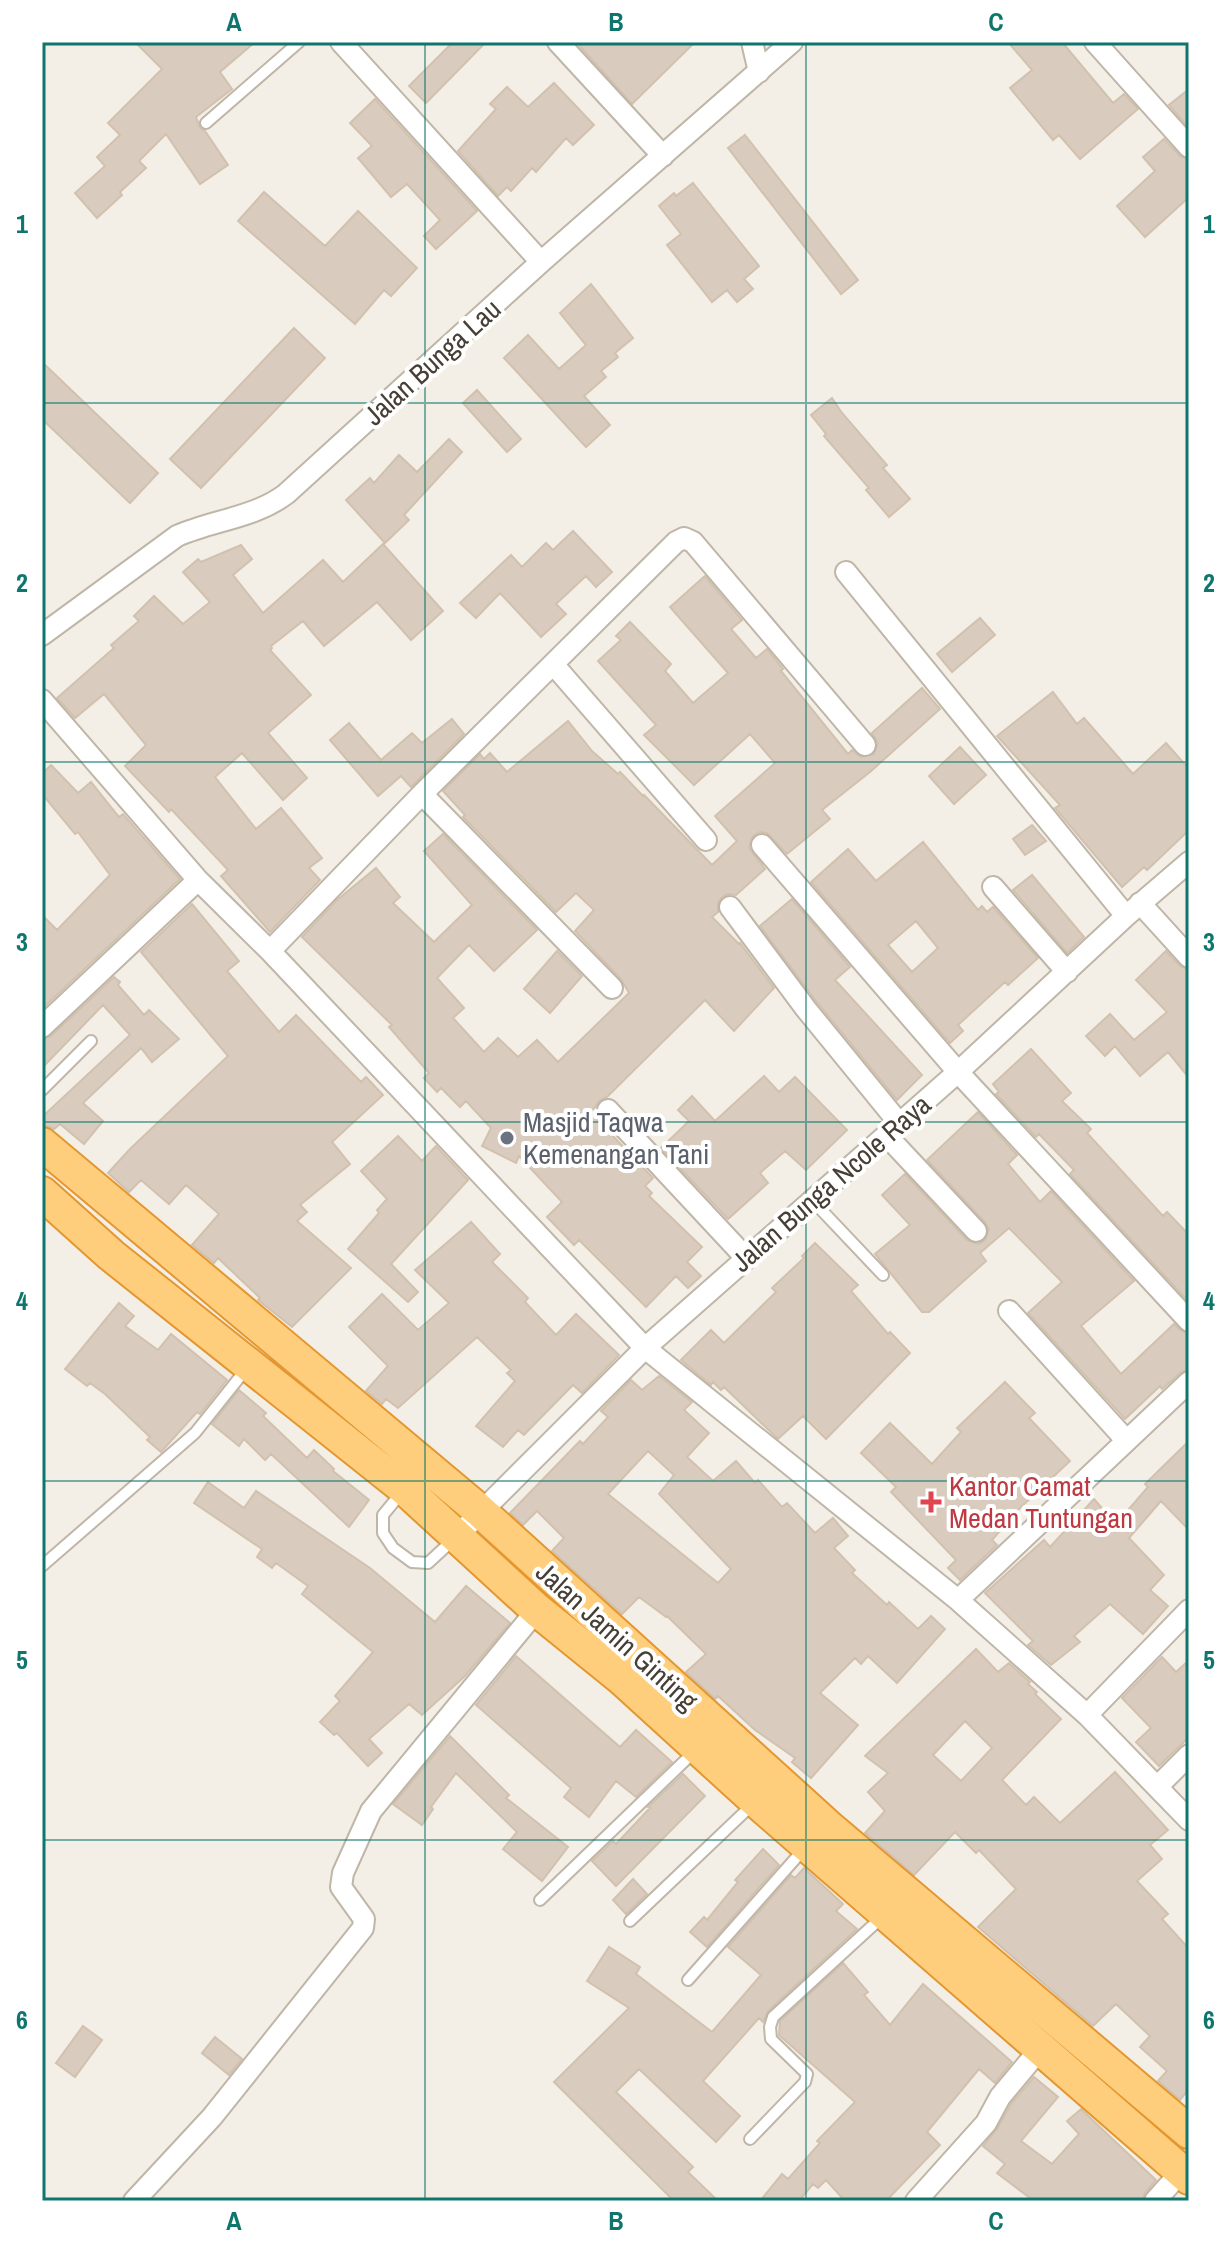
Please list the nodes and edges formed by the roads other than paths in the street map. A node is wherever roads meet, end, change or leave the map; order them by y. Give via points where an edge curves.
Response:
1 (299, 42) edge
2 (341, 42) edge
3 (558, 42) edge
4 (752, 42) edge
5 (792, 42) edge
6 (1095, 42) edge
7 (759, 72) junction
8 (206, 123) dead end
9 (1189, 147) edge
10 (663, 156) junction
11 (541, 262) junction
12 (846, 572) dead end
13 (42, 635) edge
14 (553, 664) junction
15 (42, 700) edge
16 (865, 745) dead end
17 (422, 794) junction
18 (706, 840) dead end
19 (762, 845) dead end
20 (1189, 862) edge
21 (198, 880) junction
22 (993, 887) dead end
23 (730, 907) dead end
24 (1133, 910) junction
25 (270, 951) junction
26 (1189, 957) edge
27 (1067, 972) junction
28 (612, 988) dead end
29 (42, 1027) edge
30 (91, 1041) dead end
31 (958, 1072) junction
32 (42, 1090) edge
33 (608, 1110) dead end
34 (893, 1129) junction
35 (42, 1144) edge
36 (42, 1193) edge
37 (811, 1199) junction
38 (976, 1231) dead end
39 (746, 1258) junction
40 (883, 1275) dead end
41 (1009, 1311) dead end
42 (1189, 1321) edge
43 (645, 1348) junction
44 (249, 1366) junction
45 (1189, 1382) edge
46 (1126, 1440) junction
47 (405, 1489) junction
48 (480, 1511) junction
49 (456, 1537) junction
50 (42, 1566) edge
51 (958, 1600) junction
52 (537, 1610) junction
53 (1189, 1610) edge
54 (1087, 1715) junction
55 (697, 1748) junction
56 (1189, 1755) edge
57 (1157, 1787) junction
58 (756, 1801) junction
59 (1189, 1820) edge
60 (807, 1846) junction
61 (540, 1900) dead end
62 (886, 1914) junction
63 (630, 1921) dead end
64 (688, 1980) dead end
65 (1040, 2049) junction
66 (1189, 2132) edge
67 (750, 2139) dead end
68 (1185, 2175) edge
69 (134, 2201) edge
70 (916, 2201) edge
71 (1155, 2201) edge

1 - 8 lane
2 - 11 street
3 - 10 street
4 - 7 street
5 - 7 street, Jalan Bunga Lau
6 - 9 street
7 - 10 street, Jalan Bunga Lau
10 - 11 street, Jalan Bunga Lau
11 - 13 street, Jalan Bunga Lau via 270,506 177,536
12 - 24 street
14 - 16 street via 684,538 693,542
14 - 17 street
14 - 18 street
15 - 21 street
17 - 25 street
17 - 28 street
19 - 31 street
20 - 24 street, Jalan Bunga Ncole Raya
21 - 25 street
21 - 29 street
22 - 27 street
23 - 34 street
24 - 26 street
24 - 27 street, Jalan Bunga Ncole Raya
25 - 43 street
27 - 31 street, Jalan Bunga Ncole Raya
30 - 32 lane
31 - 34 street, Jalan Bunga Ncole Raya
31 - 42 street
33 - 39 street
34 - 37 street, Jalan Bunga Ncole Raya
34 - 38 street
35 - 48 highway, Jalan Jamin Ginting
36 - 44 highway, Jalan Jamin Ginting
37 - 39 street, Jalan Bunga Ncole Raya
37 - 40 lane
39 - 43 street, Jalan Bunga Ncole Raya
41 - 46 street
43 - 48 street, Jalan Bunga Ncole Raya
43 - 51 street
44 - 47 highway, Jalan Jamin Ginting
44 - 50 lane via 195,1433
45 - 46 street
46 - 51 street
47 - 49 highway, Jalan Jamin Ginting
47 - 49 lane via 383,1515 383,1533 393,1548 412,1562 428,1563
48 - 49 street, Jalan Bunga Ncole Raya
48 - 66 highway, Jalan Jamin Ginting via 831,1829
49 - 52 highway, Jalan Jamin Ginting
51 - 54 street
52 - 55 highway, Jalan Jamin Ginting
52 - 69 street via 371,1811 341,1887 364,1919 363,1928 212,2117
53 - 54 street
54 - 57 street
55 - 58 highway, Jalan Jamin Ginting
55 - 61 lane
56 - 57 street
57 - 59 street
58 - 60 highway, Jalan Jamin Ginting
58 - 63 lane
60 - 62 highway, Jalan Jamin Ginting
60 - 64 lane
62 - 65 highway, Jalan Jamin Ginting
62 - 67 lane via 773,2017 771,2039 807,2074
65 - 68 highway, Jalan Jamin Ginting
65 - 70 street via 1000,2097 986,2123
68 - 71 street

